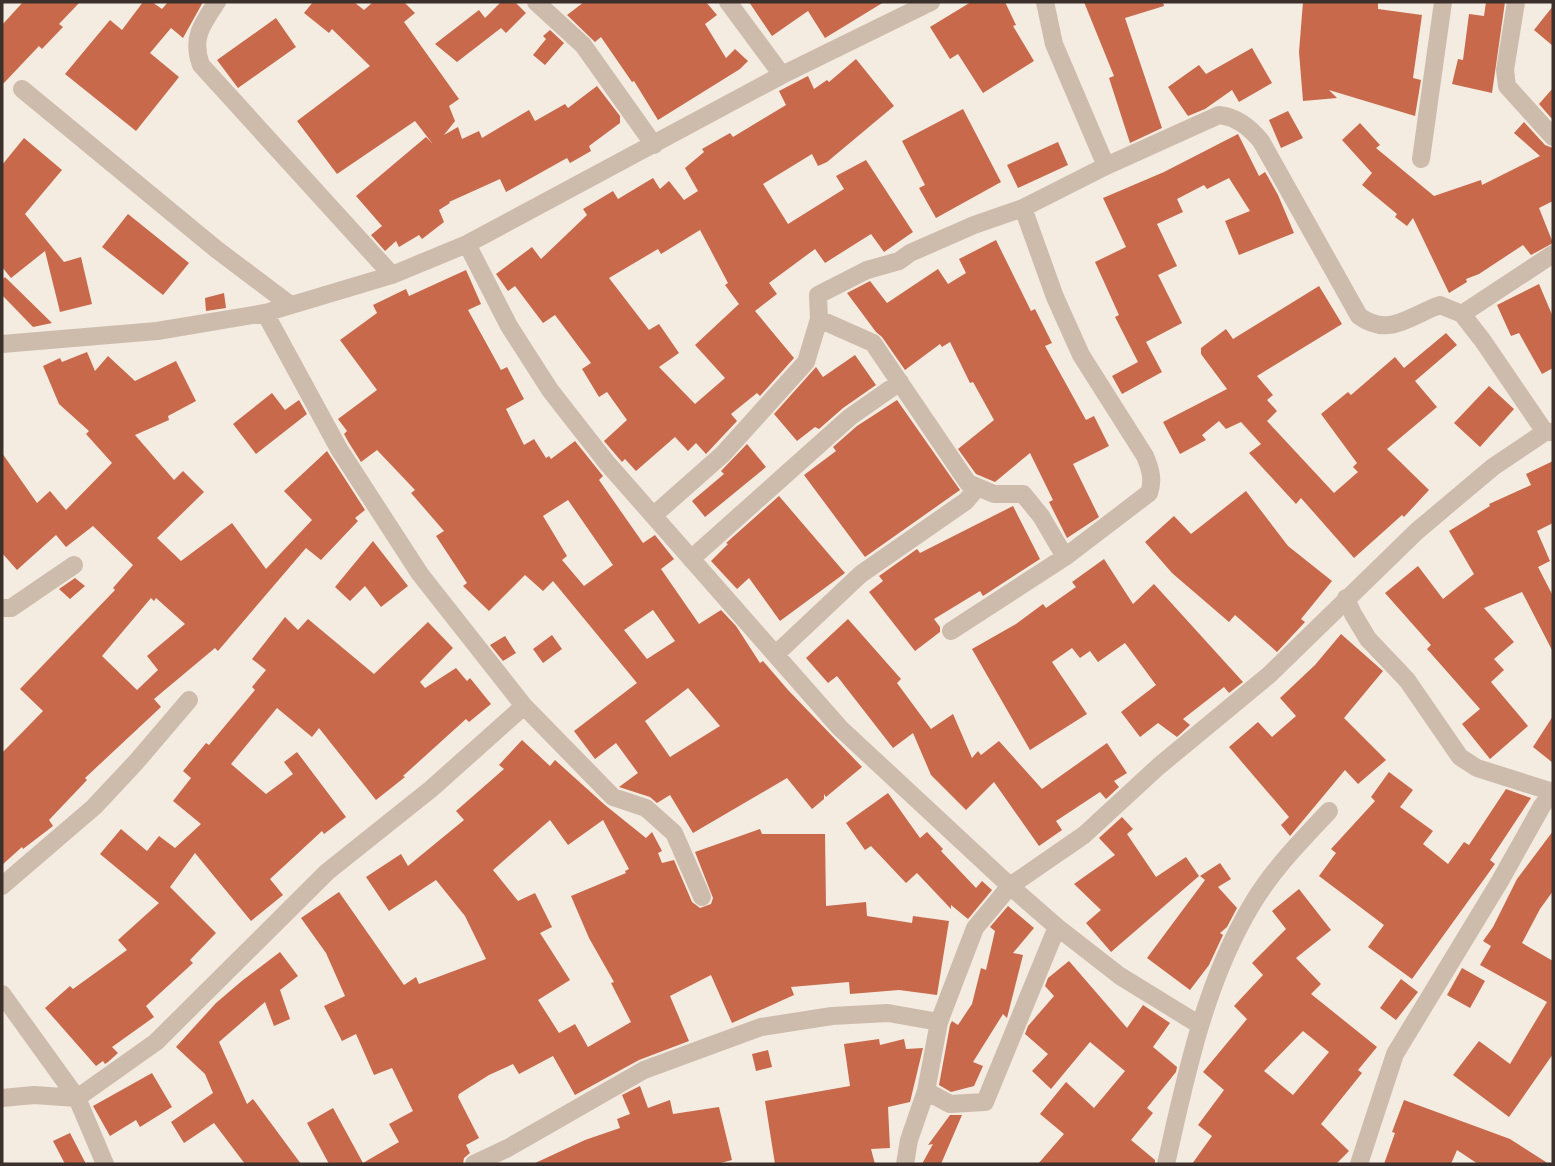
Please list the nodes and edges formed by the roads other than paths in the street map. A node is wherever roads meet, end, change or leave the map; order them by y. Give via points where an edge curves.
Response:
1 (217, 2) edge
2 (536, 2) edge
3 (728, 2) edge
4 (931, 2) edge
5 (1045, 2) edge
6 (1443, 2) edge
7 (1516, 2) edge
8 (782, 75) junction
9 (22, 89) dead end
10 (1553, 137) edge
11 (654, 145) junction
12 (1421, 159) dead end
13 (1105, 166) junction
14 (1023, 208) junction
15 (467, 244) junction
16 (1553, 254) edge
17 (392, 275) junction
18 (289, 304) junction
19 (265, 313) junction
20 (1462, 314) junction
21 (819, 318) junction
22 (2, 344) edge
23 (900, 382) junction
24 (1549, 432) edge
25 (977, 488) junction
26 (654, 515) junction
27 (1065, 557) junction
28 (691, 559) junction
29 (74, 565) dead end
30 (1346, 598) junction
31 (2, 608) edge
32 (951, 631) dead end
33 (776, 654) junction
34 (189, 701) dead end
35 (524, 706) junction
36 (1550, 801) edge
37 (1329, 811) dead end
38 (2, 886) edge
39 (1010, 886) junction
40 (702, 897) dead end
41 (1057, 927) junction
42 (2, 994) edge
43 (939, 1022) junction
44 (1198, 1024) junction
45 (926, 1091) junction
46 (2, 1098) edge
47 (77, 1098) junction
48 (105, 1164) edge
49 (474, 1164) edge
50 (905, 1164) edge
51 (1166, 1164) edge
52 (1359, 1164) edge

1 - 17 street via 202,24 196,44 201,65
2 - 11 street via 583,45
3 - 8 street
4 - 8 street
5 - 13 street via 1054,44
6 - 12 street
7 - 10 street via 1505,70 1507,86
8 - 11 street
9 - 18 street
11 - 15 street
13 - 14 street
13 - 20 street via 1199,123 1229,116 1261,141 1359,316 1381,326 1400,324 1440,306
14 - 21 street via 867,270 818,295
14 - 27 street via 1080,355 1151,472 1149,493
15 - 17 street
15 - 26 street via 509,326 550,390
16 - 20 street
17 - 18 street
18 - 19 street
19 - 22 street via 157,331
19 - 35 street via 339,449 420,574
20 - 24 street
21 - 23 street via 873,343
21 - 26 street via 806,362 723,454
23 - 25 street via 959,472
23 - 28 street via 850,416
24 - 30 street via 1483,475
25 - 27 street via 995,494 1023,494
25 - 33 street via 966,501 861,574
26 - 28 street
27 - 32 street
28 - 33 street
29 - 31 street via 10,608
30 - 36 street via 1368,639 1407,680 1460,757
30 - 39 street via 1269,674 1084,835
33 - 39 street via 840,728
34 - 38 street via 94,807
35 - 40 street via 613,797 646,808 674,833
35 - 47 street via 431,789 327,872 156,1042
36 - 52 street via 1395,1054
37 - 44 street via 1281,863 1251,906
39 - 41 street
39 - 43 street via 975,928
41 - 44 street via 1120,976
41 - 45 street via 985,1102 950,1104
42 - 47 street
43 - 45 street
43 - 49 street via 888,1013 761,1027 644,1070
44 - 51 street
45 - 50 street
46 - 47 street
47 - 48 street

